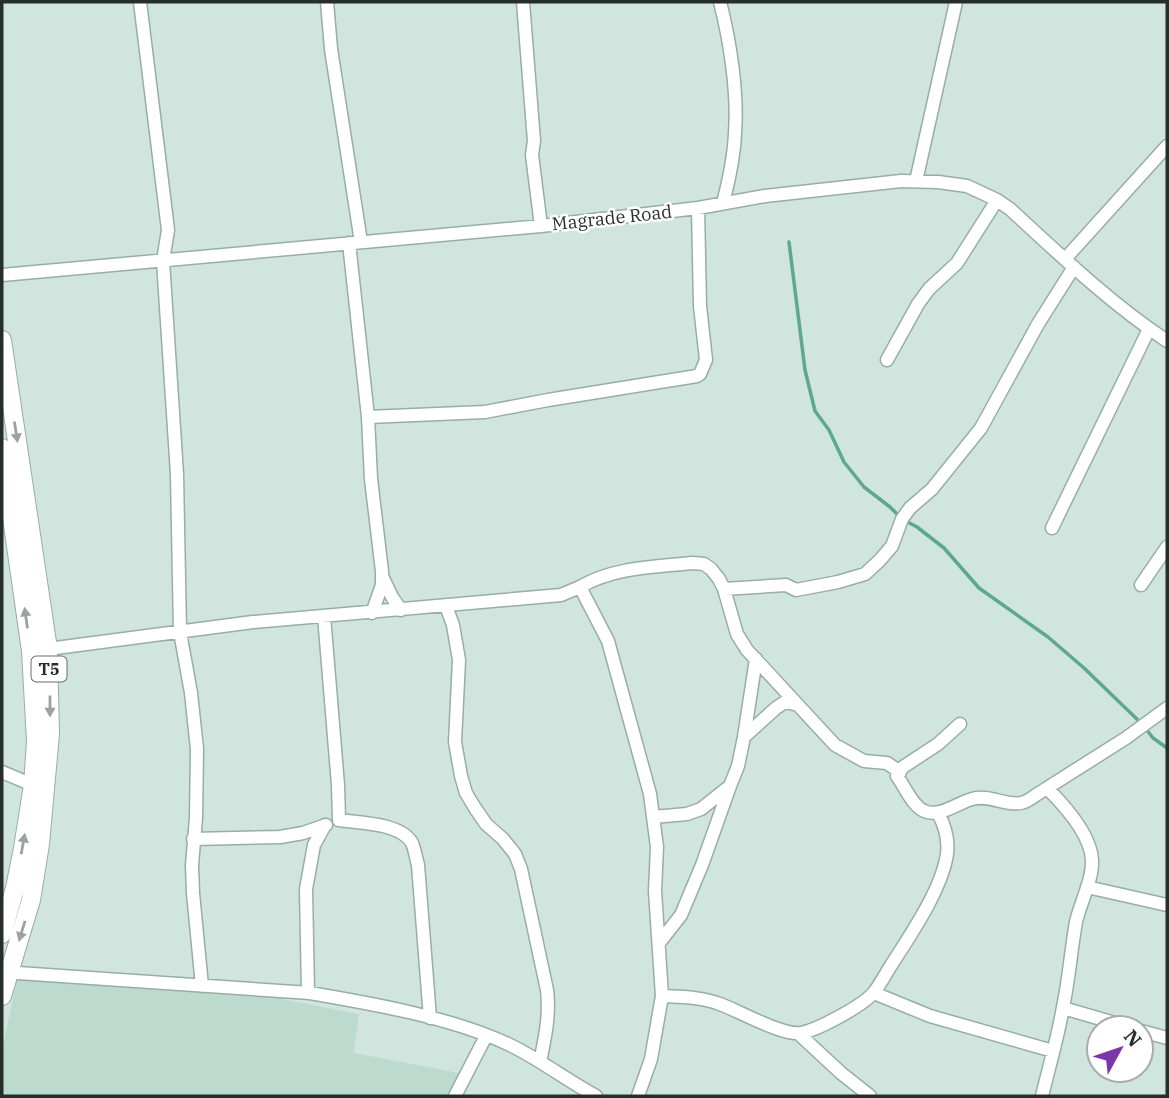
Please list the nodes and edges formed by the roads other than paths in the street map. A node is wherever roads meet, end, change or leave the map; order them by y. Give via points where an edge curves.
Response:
1 (140, 2) edge
2 (327, 2) edge
3 (523, 2) edge
4 (720, 2) edge
5 (956, 2) edge
6 (1167, 146) edge
7 (916, 181) junction
8 (997, 200) junction
9 (723, 203) junction
10 (698, 208) junction
11 (541, 226) junction
12 (355, 243) junction
13 (163, 261) junction
14 (1070, 263) junction
15 (2, 275) edge
16 (1149, 329) junction
17 (2, 340) edge
18 (1167, 341) edge
19 (887, 360) dead end
20 (368, 417) junction
21 (2, 447) edge
22 (1052, 528) dead end
23 (1167, 547) edge
24 (382, 576) junction
25 (1142, 585) dead end
26 (580, 587) junction
27 (724, 589) junction
28 (446, 606) junction
29 (401, 610) junction
30 (372, 613) junction
31 (324, 617) junction
32 (180, 632) junction
33 (48, 649) junction
34 (756, 659) junction
35 (798, 705) junction
36 (1167, 708) edge
37 (960, 724) dead end
38 (744, 737) junction
39 (2, 772) edge
40 (900, 772) junction
41 (33, 785) junction
42 (730, 786) junction
43 (1047, 788) junction
44 (937, 813) junction
45 (653, 817) junction
46 (339, 820) junction
47 (325, 825) junction
48 (193, 839) junction
49 (1087, 887) junction
50 (1167, 905) edge
51 (2, 934) edge
52 (659, 943) junction
53 (9, 971) junction
54 (202, 986) junction
55 (308, 993) junction
56 (874, 993) junction
57 (2, 996) edge
58 (662, 996) junction
59 (1063, 1008) junction
60 (1085, 1014) edge
61 (430, 1018) junction
62 (799, 1034) junction
63 (486, 1036) junction
64 (1053, 1051) junction
65 (540, 1062) junction
66 (592, 1095) edge
67 (455, 1096) edge
68 (638, 1096) edge
69 (870, 1096) edge
70 (1042, 1096) edge

1 - 13 street via 168,230
2 - 12 street
3 - 11 street
4 - 9 street via 736,117
5 - 7 street
6 - 14 street
7 - 8 street, Magrade Road via 967,186
7 - 9 street, Magrade Road
8 - 14 street, Magrade Road
8 - 19 street via 957,262 918,304
9 - 10 street, Magrade Road
10 - 11 street, Magrade Road
10 - 20 street via 706,359 697,376 485,412
11 - 12 street, Magrade Road
12 - 13 street, Magrade Road
12 - 20 street
13 - 15 street, Magrade Road
13 - 32 street via 177,474
14 - 16 street, Magrade Road
14 - 27 street via 981,428 932,489 910,508 880,560 865,574 796,590 786,585
16 - 18 street, Magrade Road
16 - 22 street
17 -> 33 highway, T5
20 - 24 street
41 -> 21 highway, T5 via 36,741 31,651
23 - 25 street
24 - 29 street
24 - 30 street
26 - 27 street via 625,571 693,563 711,569
26 - 28 street via 561,595
26 - 45 street via 608,641
27 - 34 street via 737,634
28 - 29 street
28 - 65 street via 459,660 455,733 461,776 486,824 515,854 547,990 549,1007
29 - 30 street
30 - 31 street
31 - 32 street
31 - 46 street
32 - 33 street
32 - 48 street via 197,749
33 -> 53 highway, T5 via 50,734 40,844 31,900
34 - 35 street
34 - 38 street
35 - 38 street via 785,702
35 - 40 street via 835,745 864,761 887,763
36 - 43 street
37 - 40 street
38 - 42 street
39 - 41 street
40 - 44 street via 897,776 915,804 925,812
51 -> 41 highway, T5
42 - 45 street via 701,809
42 - 52 street via 681,915
43 - 44 street via 1021,803 986,797
43 - 49 street via 1073,815 1088,847 1092,860
44 - 56 street via 947,835 942,875
45 - 52 street
46 - 47 street
46 - 61 street via 392,828 411,841 418,865
47 - 48 street via 280,838
47 - 55 street via 314,845 306,889
48 - 54 street
49 - 50 street
49 - 59 street via 1075,929
52 - 58 street
53 - 54 street
53 - 57 highway, T5
54 - 55 street
55 - 61 street
56 - 62 street via 842,1015
56 - 64 street via 930,1016
58 - 62 street via 718,1003
58 - 68 street via 651,1059
59 - 60 street
59 - 64 street
61 - 63 street
62 - 69 street
63 - 65 street
63 - 67 street
64 - 70 street
65 - 66 street

